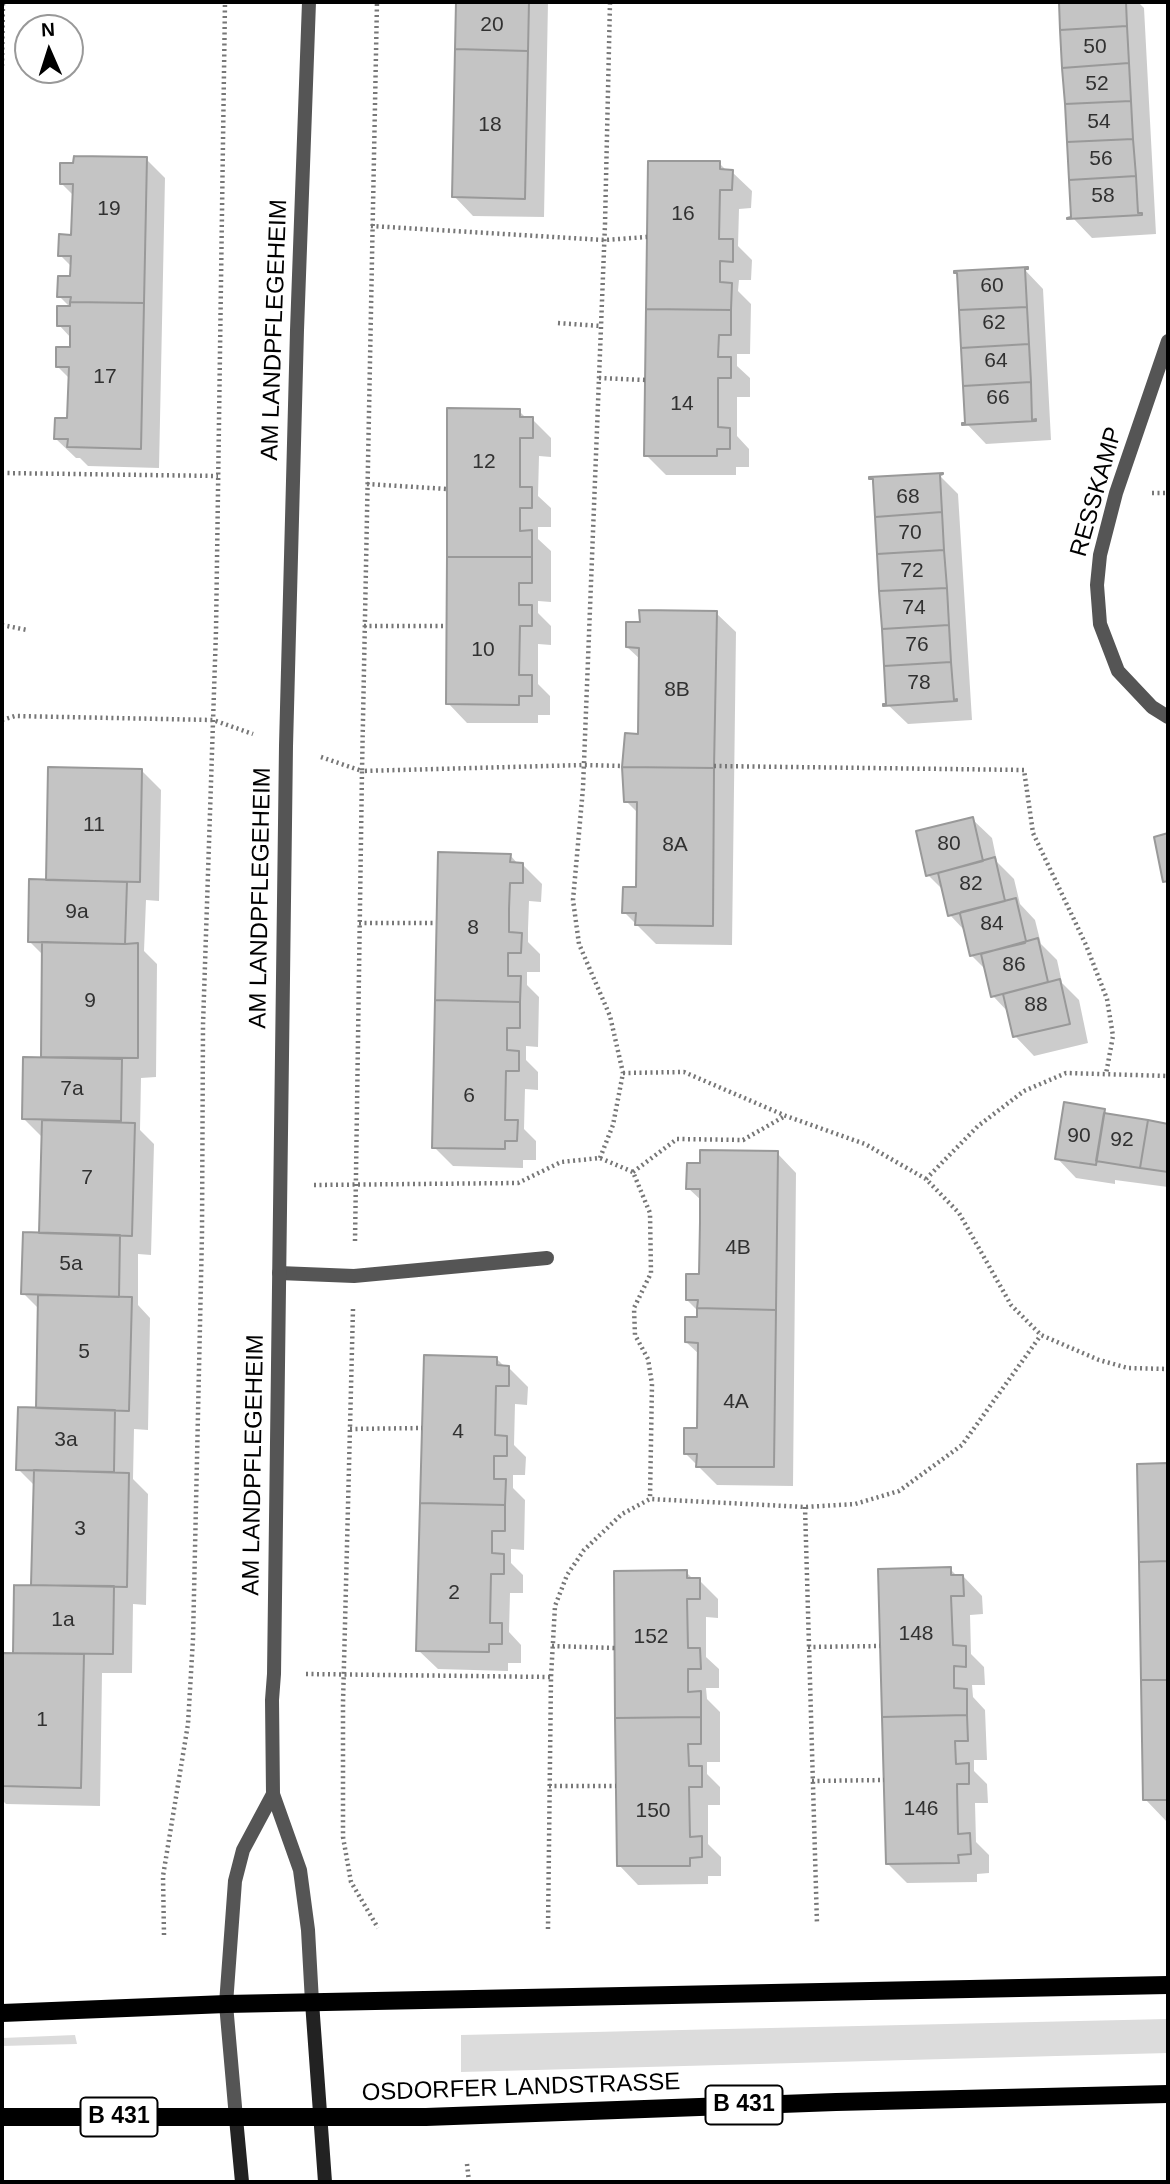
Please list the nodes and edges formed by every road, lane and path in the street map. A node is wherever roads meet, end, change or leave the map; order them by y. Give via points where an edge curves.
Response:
1 (3, 2) edge
2 (225, 2) edge
3 (309, 2) edge
4 (377, 2) edge
5 (610, 2) edge
6 (2, 66) edge
7 (371, 226) junction
8 (647, 237) dead end
9 (604, 240) junction
10 (558, 323) dead end
11 (601, 326) junction
12 (1168, 341) edge
13 (598, 378) junction
14 (646, 380) dead end
15 (2, 473) edge
16 (218, 475) junction
17 (367, 484) junction
18 (447, 489) dead end
19 (1168, 492) edge
20 (1147, 494) dead end
21 (2, 625) edge
22 (364, 626) junction
23 (446, 626) dead end
24 (27, 630) dead end
25 (1168, 717) edge
26 (2, 720) edge
27 (214, 720) junction
28 (234, 728) dead end
29 (313, 755) dead end
30 (714, 766) dead end
31 (359, 923) dead end
32 (436, 923) dead end
33 (623, 1073) junction
34 (1106, 1074) junction
35 (1168, 1076) edge
36 (786, 1116) junction
37 (600, 1158) dead end
38 (633, 1172) dead end
39 (926, 1179) junction
40 (547, 1258) dead end
41 (279, 1273) junction
42 (1041, 1335) junction
43 (1158, 1370) junction
44 (1168, 1370) edge
45 (1168, 1376) edge
46 (422, 1428) dead end
47 (350, 1429) dead end
48 (805, 1507) junction
49 (552, 1646) junction
50 (880, 1646) dead end
51 (808, 1647) junction
52 (615, 1648) dead end
53 (274, 1674) junction
54 (551, 1677) junction
55 (884, 1780) dead end
56 (812, 1781) junction
57 (550, 1786) junction
58 (616, 1786) dead end
59 (273, 1794) junction
60 (817, 1924) dead end
61 (548, 1929) dead end
62 (164, 1935) dead end
63 (1168, 1985) edge
64 (312, 2002) junction
65 (226, 2004) junction
66 (2, 2012) edge
67 (1168, 2094) edge
68 (2, 2118) edge
69 (236, 2118) junction
70 (321, 2118) junction
71 (467, 2164) dead end
72 (242, 2182) edge
73 (325, 2182) edge
74 (469, 2182) edge

1 - 6 path
2 - 16 path
3 - 41 street, AM LANDPFLEGEHEIM via 286,721
4 - 7 path
5 - 9 path
7 - 9 path
7 - 17 path
8 - 9 path
9 - 11 path
10 - 11 path
11 - 13 path
12 - 25 street, RESSKAMP via 1116,493 1097,585 1100,624 1118,671
13 - 14 path
13 - 33 path via 583,788 573,900 579,944 610,1016
15 - 16 path
16 - 27 path
17 - 18 path
17 - 22 path
19 - 20 path
21 - 24 path
22 - 23 path
22 - 29 path via 362,771
26 - 27 path via 15,716
27 - 28 path
27 - 62 path via 203,1025 193,1639 188,1724 163,1876
30 - 34 path via 1024,770 1033,833 1107,999 1113,1036
31 - 32 path
33 - 36 path via 684,1072
33 - 37 path via 613,1125
34 - 35 path
34 - 39 path via 1066,1073 1024,1091 978,1126
36 - 38 path via 743,1140 677,1139
36 - 39 path via 864,1144
39 - 42 path via 959,1213 1011,1305
40 - 41 street via 354,1276
41 - 53 street, AM LANDPFLEGEHEIM
42 - 43 path via 1098,1360
42 - 48 path via 962,1445 899,1491 855,1504
43 - 44 path
43 - 45 path
46 - 47 path
48 - 49 path via 650,1499 621,1514 584,1550 567,1575 555,1606
48 - 51 path
49 - 52 path
49 - 54 path
50 - 51 path
51 - 56 path
53 - 54 path
53 - 59 street, AM LANDPFLEGEHEIM
54 - 57 path
55 - 56 path
56 - 60 path
57 - 58 path
57 - 61 path
59 - 64 street, AM LANDPFLEGEHEIM via 300,1870
59 - 65 street, AM LANDPFLEGEHEIM via 243,1850 235,1881
63 - 64 main road
64 - 65 main road
64 - 70 street
65 - 66 main road
65 - 69 street, AM LANDPFLEGEHEIM
67 - 70 main road, OSDORFER LANDSTRASSE / B 431
68 - 69 main road, OSDORFER LANDSTRASSE / B 431
69 - 70 main road, OSDORFER LANDSTRASSE / B 431
69 - 72 street
70 - 73 street
71 - 74 path

